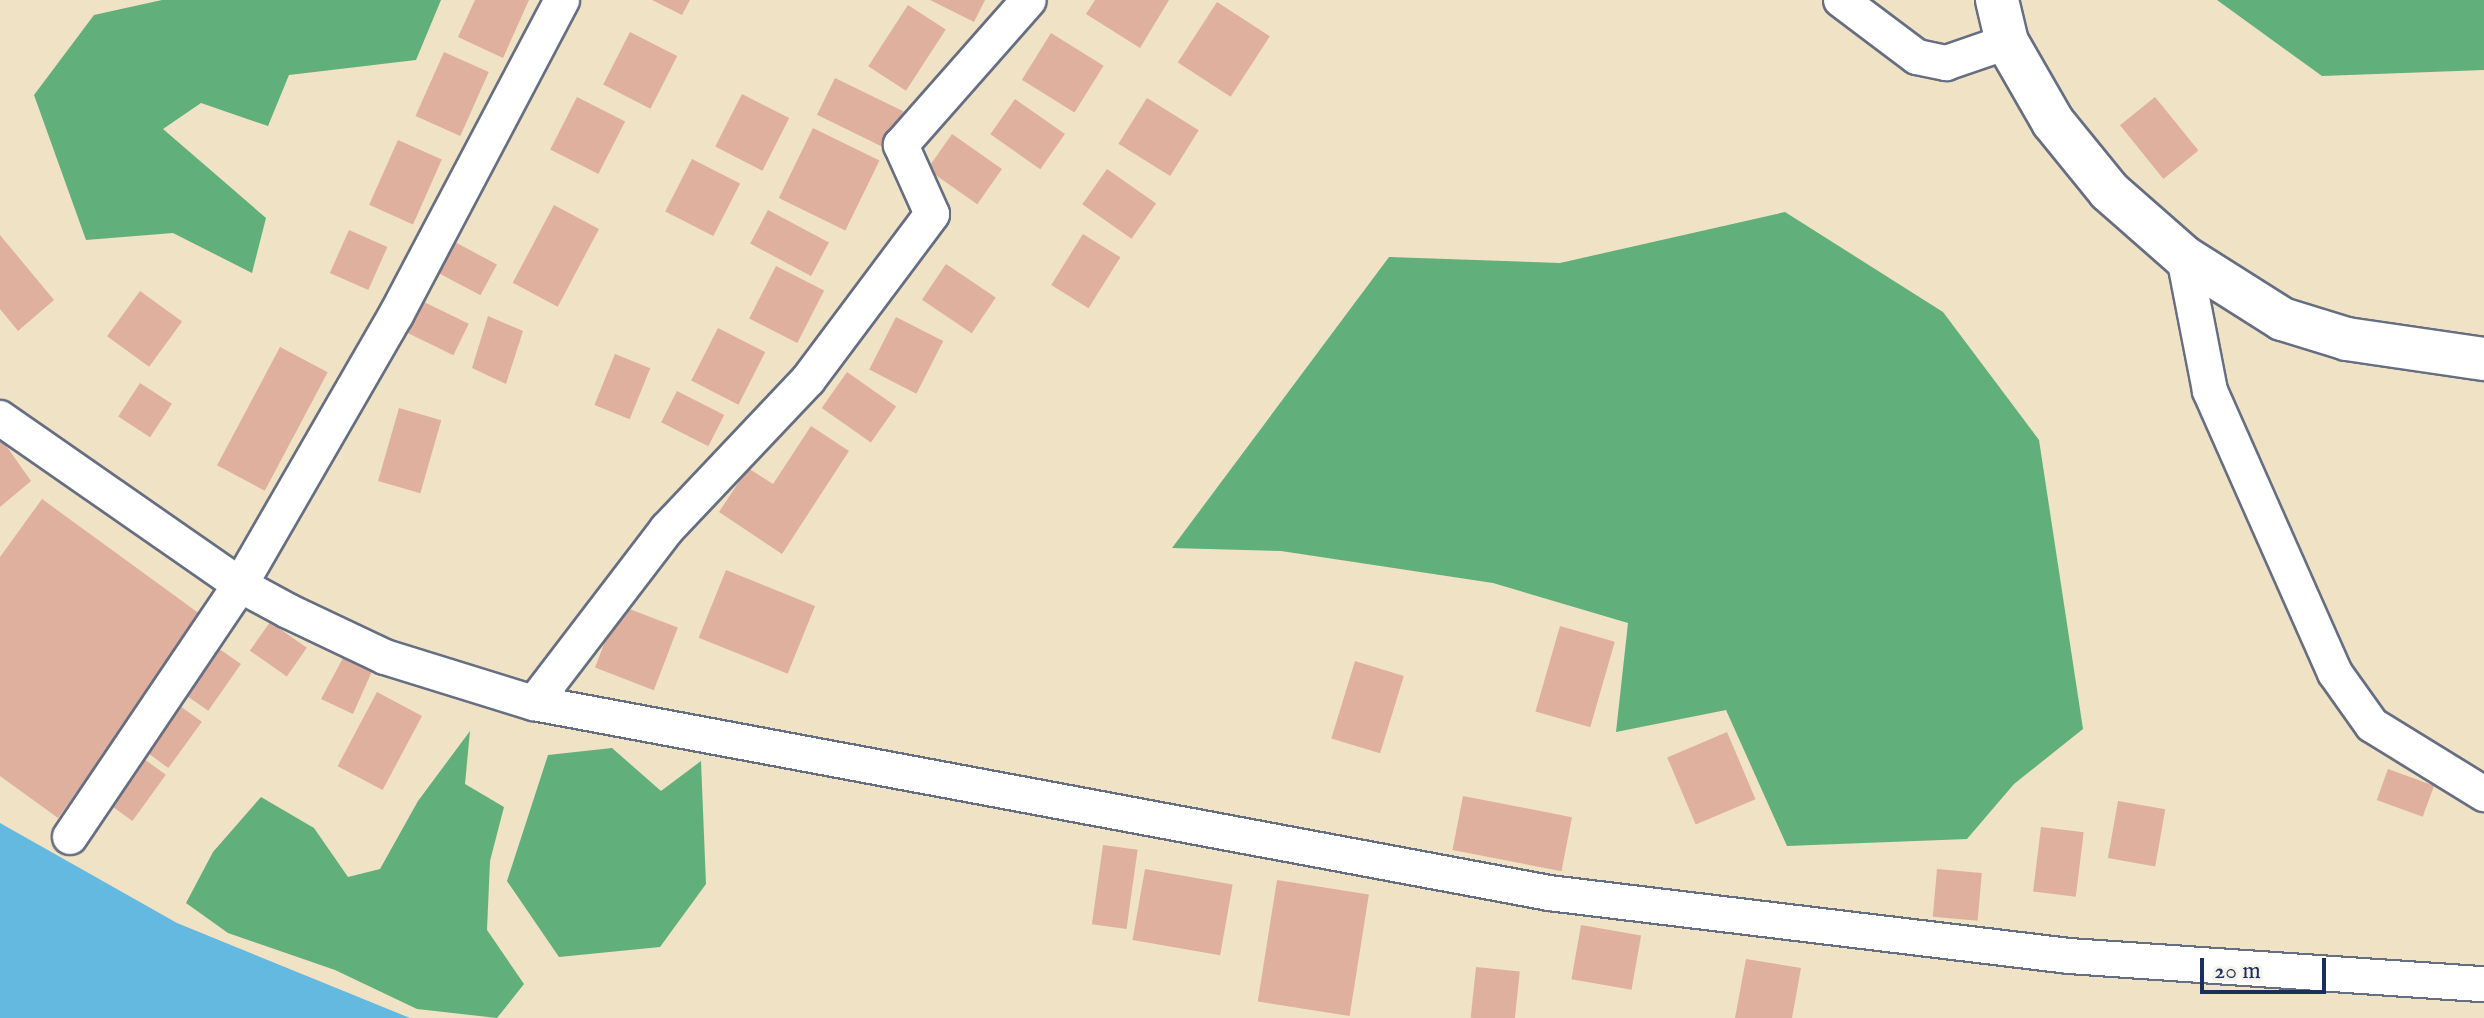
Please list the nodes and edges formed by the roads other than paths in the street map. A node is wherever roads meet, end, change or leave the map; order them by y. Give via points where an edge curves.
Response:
1 (562, 0) edge
2 (1029, 0) edge
3 (1841, 0) edge
4 (1997, 0) edge
5 (2007, 42) junction
6 (2184, 257) junction
7 (2484, 359) edge
8 (0, 418) edge
9 (240, 585) junction
10 (534, 703) junction
11 (2484, 794) edge
12 (70, 837) dead end
13 (2484, 984) edge

1 - 9 street via 396,315
2 - 10 street via 901,145 932,214 808,380 667,529
3 - 5 street via 1917,57 1946,63
4 - 5 street
5 - 6 street via 2053,122 2109,191
6 - 7 street via 2282,319 2347,339
6 - 11 street via 2210,391 2335,673 2372,725
8 - 9 street
9 - 10 street via 385,657
9 - 12 street
10 - 13 street via 1549,893 2069,956

